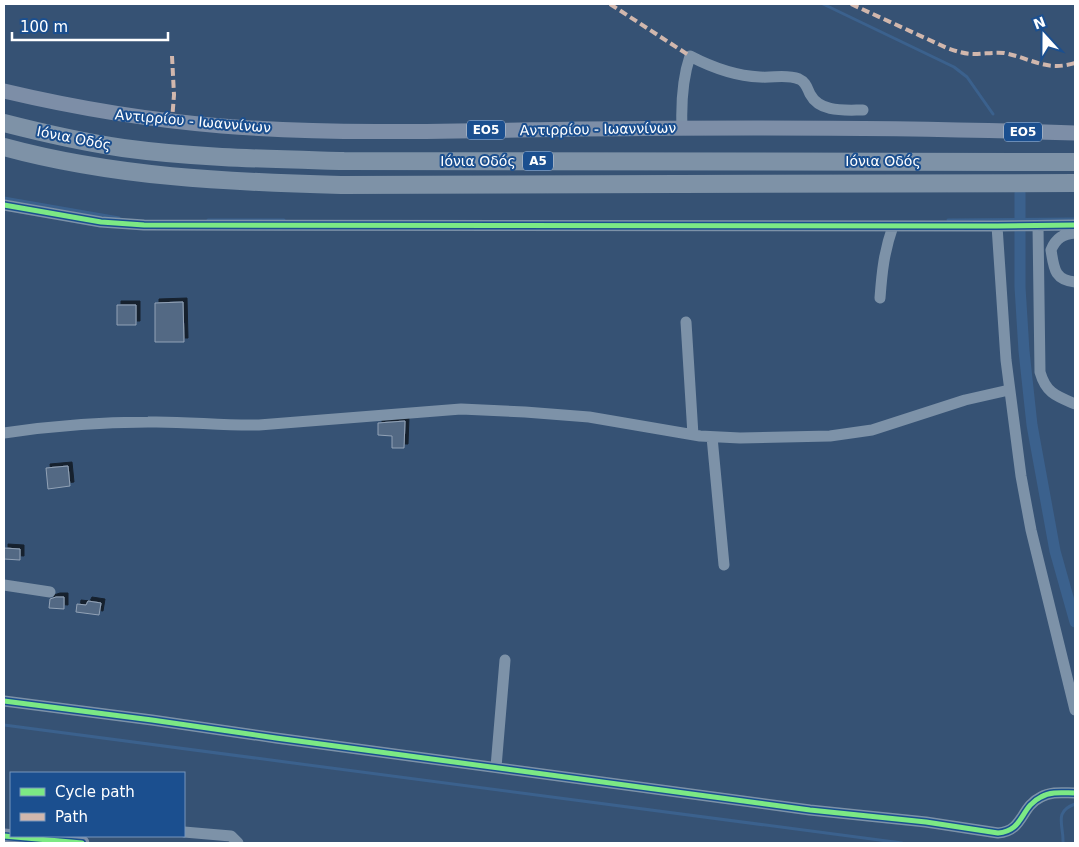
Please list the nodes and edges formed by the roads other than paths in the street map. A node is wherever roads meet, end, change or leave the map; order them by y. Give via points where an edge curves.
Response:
1 (4, 91) edge
2 (863, 110) dead end
3 (4, 123) edge
4 (682, 128) junction
5 (1075, 133) edge
6 (4, 147) edge
7 (1075, 162) edge
8 (1075, 184) edge
9 (4, 204) edge
10 (1075, 225) edge
11 (893, 226) junction
12 (997, 226) junction
13 (1038, 226) junction
14 (1075, 233) edge
15 (1075, 282) edge
16 (880, 298) dead end
17 (686, 322) dead end
18 (1009, 390) junction
19 (1075, 404) edge
20 (4, 433) edge
21 (692, 435) junction
22 (712, 437) junction
23 (724, 565) dead end
24 (4, 585) edge
25 (50, 592) dead end
26 (505, 660) dead end
27 (4, 701) edge
28 (1075, 710) edge
29 (496, 767) junction
30 (1075, 793) edge
31 (185, 832) edge
32 (15, 837) edge
33 (82, 843) edge
34 (238, 843) edge

1 - 4 main road, Αντιρρίου - Ιωαννίνων / ΕΟ5 via 101,112 256,128 338,131
2 - 4 street via 839,110 817,103 802,80 730,73 690,56 682,90
3 - 7 highway, Ιόνια Οδός / Α5 via 124,148 286,160
4 - 5 main road, Αντιρρίου - Ιωαννίνων / ΕΟ5
6 - 8 highway, Ιόνια Οδός / Α5 via 118,170 228,181
9 - 11 street via 101,222 144,225
10 - 13 street
11 - 12 street
11 - 16 street via 885,249
12 - 13 street
12 - 18 street
13 - 19 street via 1040,372 1048,390
14 - 15 street via 1059,238 1051,250 1056,273 1066,281
17 - 21 street
18 - 22 street via 965,400 864,432 821,436
18 - 28 street via 1031,530
20 - 21 street via 149,422 259,425 460,409 590,417
21 - 22 street
22 - 23 street
24 - 25 street
26 - 29 street
27 - 29 street
29 - 30 street via 998,832 1014,828 1027,808 1042,796 1054,792
31 - 34 street via 231,836
32 - 33 main road

